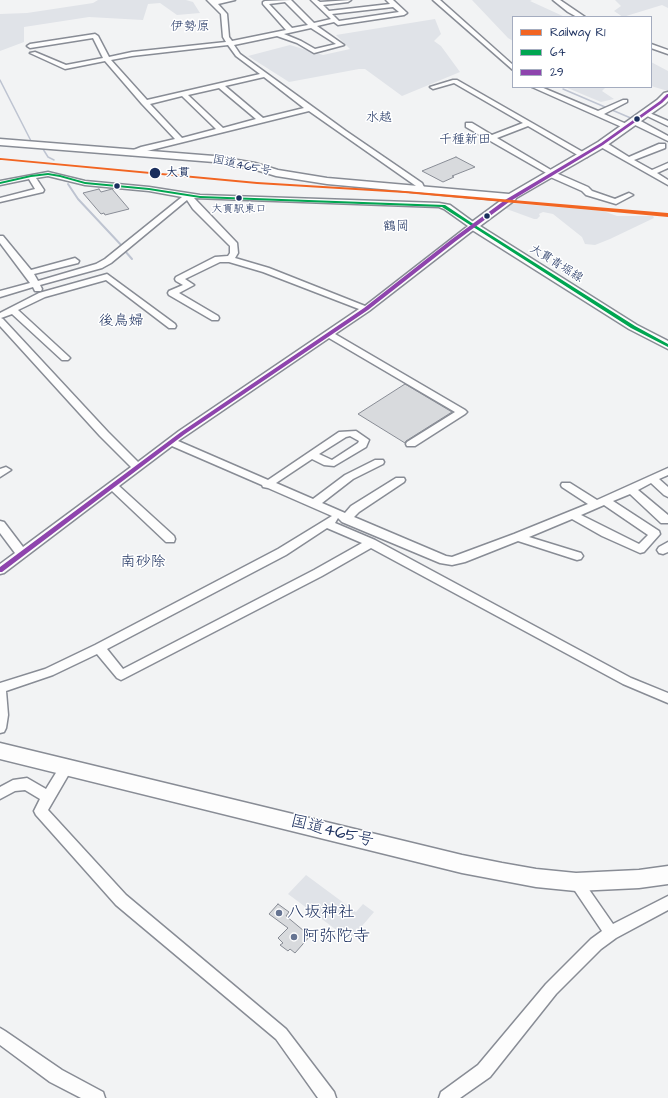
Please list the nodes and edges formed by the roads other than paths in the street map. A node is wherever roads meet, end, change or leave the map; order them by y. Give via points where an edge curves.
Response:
1 (232, 0) edge
2 (287, 0) edge
3 (348, 0) edge
4 (436, 0) edge
5 (556, 0) edge
6 (212, 2) edge
7 (316, 2) edge
8 (392, 2) edge
9 (328, 13) junction
10 (580, 16) edge
11 (335, 20) junction
12 (313, 26) junction
13 (291, 31) junction
14 (278, 34) junction
15 (231, 44) junction
16 (30, 46) dead end
17 (652, 46) edge
18 (668, 52) edge
19 (33, 53) dead end
20 (107, 59) junction
21 (512, 67) edge
22 (266, 75) junction
23 (221, 86) junction
24 (433, 87) dead end
25 (537, 88) edge
26 (183, 94) junction
27 (625, 101) dead end
28 (666, 101) edge
29 (144, 103) junction
30 (311, 108) junction
31 (645, 113) junction
32 (598, 114) junction
33 (261, 120) junction
34 (528, 123) junction
35 (631, 123) junction
36 (668, 124) edge
37 (469, 125) dead end
38 (220, 130) junction
39 (491, 138) junction
40 (668, 139) edge
41 (180, 140) junction
42 (0, 142) edge
43 (602, 144) junction
44 (662, 146) dead end
45 (134, 153) junction
46 (584, 154) junction
47 (629, 159) junction
48 (668, 165) edge
49 (552, 173) junction
50 (652, 173) junction
51 (31, 176) junction
52 (0, 183) edge
53 (668, 183) edge
54 (421, 189) junction
55 (629, 195) dead end
56 (188, 196) junction
57 (511, 198) junction
58 (0, 200) edge
59 (472, 226) junction
60 (0, 238) edge
61 (230, 259) junction
62 (74, 261) dead end
63 (29, 273) junction
64 (34, 283) junction
65 (0, 294) edge
66 (42, 295) junction
67 (366, 309) junction
68 (13, 310) junction
69 (0, 316) edge
70 (215, 318) dead end
71 (0, 321) edge
72 (172, 326) dead end
73 (329, 334) junction
74 (668, 346) edge
75 (65, 358) dead end
76 (170, 442) junction
77 (411, 444) dead end
78 (312, 454) dead end
79 (379, 462) dead end
80 (138, 468) junction
81 (667, 472) edge
82 (652, 479) junction
83 (400, 480) dead end
84 (267, 485) junction
85 (566, 485) dead end
86 (113, 486) junction
87 (631, 489) junction
88 (668, 493) edge
89 (601, 502) junction
90 (313, 504) junction
91 (571, 514) junction
92 (343, 517) junction
93 (668, 519) edge
94 (327, 524) junction
95 (0, 525) edge
96 (518, 537) junction
97 (170, 539) dead end
98 (371, 543) junction
99 (21, 552) junction
100 (577, 556) dead end
101 (1, 567) edge
102 (99, 648) junction
103 (0, 688) edge
104 (668, 698) edge
105 (0, 728) edge
106 (0, 751) edge
107 (66, 767) junction
108 (0, 793) edge
109 (48, 797) junction
110 (668, 875) edge
111 (576, 882) junction
112 (668, 903) edge
113 (611, 933) junction
114 (0, 1036) edge
115 (97, 1098) edge
116 (328, 1098) edge
117 (447, 1098) edge

1 - 6 street
2 - 12 street
2 - 13 street via 264,3
3 - 7 street
4 - 21 street
5 - 10 street
6 - 15 street via 224,14 226,37
7 - 9 street
8 - 9 street
8 - 11 street via 404,13 338,23
9 - 11 street
11 - 12 street
12 - 13 street
12 - 14 street via 341,45 314,51
13 - 14 street
14 - 15 street
15 - 20 street
15 - 22 street via 238,54
16 - 20 street via 95,36
17 - 18 street
19 - 20 street via 65,67
20 - 29 street
22 - 23 street
22 - 30 street
23 - 26 street
23 - 33 street
24 - 34 street via 455,81
25 - 32 street
26 - 29 street
26 - 38 street
27 - 32 street
28 - 31 highway
29 - 41 street
30 - 33 street
30 - 54 street via 419,185
31 - 35 highway
31 - 36 street
32 - 35 street
33 - 38 street
34 - 39 street
34 - 46 street
35 - 40 street
35 - 43 highway
37 - 39 street
38 - 41 street
39 - 49 street
41 - 45 street
42 - 45 highway, 国道465号
43 - 46 highway
43 - 47 street
44 - 47 street
45 - 54 highway, 国道465号 via 230,161 276,173 327,181
46 - 49 highway
47 - 50 street
48 - 50 street
49 - 55 street via 589,193 616,202
49 - 57 highway
50 - 53 street
51 - 52 street
51 - 56 street via 54,175 79,182
51 - 58 street via 40,190
54 - 57 highway, 国道465号
56 - 59 street via 439,205 447,207
56 - 61 street via 234,245 234,253
56 - 64 street via 108,261 90,269
57 - 59 main road
59 - 67 street
59 - 74 main road, 大貫青堀線 via 633,327
60 - 63 street
61 - 67 street via 266,270
61 - 70 street via 218,259 179,279 190,285 172,292
62 - 63 street
63 - 64 street
64 - 65 street
64 - 66 street
66 - 68 street
66 - 72 street via 107,277
67 - 73 street
68 - 69 street
68 - 75 street
71 - 80 street
73 - 76 street
73 - 77 street via 462,412
76 - 80 street
76 - 84 street
78 - 84 street
79 - 90 street via 349,476
80 - 86 street
81 - 82 street
82 - 87 street
82 - 88 street
83 - 92 street
84 - 90 street
85 - 89 street
86 - 97 street
86 - 99 street
87 - 89 street
87 - 93 street via 665,520
89 - 91 street
89 - 91 street via 655,534 640,549
90 - 92 street
91 - 96 street
92 - 94 street
92 - 96 street via 444,560 461,559
94 - 98 street
94 - 102 street via 282,552
95 - 99 street
96 - 100 street
98 - 102 street via 121,675
98 - 104 street via 627,681
99 - 101 street
102 - 103 street via 49,672
103 - 105 street
106 - 107 highway, 国道465号
107 - 109 street
107 - 111 highway, 国道465号 via 462,864 536,878
108 - 109 street via 13,786 27,784
109 - 116 street via 41,811 121,900 281,1034
110 - 111 highway, 国道465号
111 - 113 street
112 - 113 street
113 - 117 street via 582,956 551,989 484,1071
114 - 115 street via 56,1076

